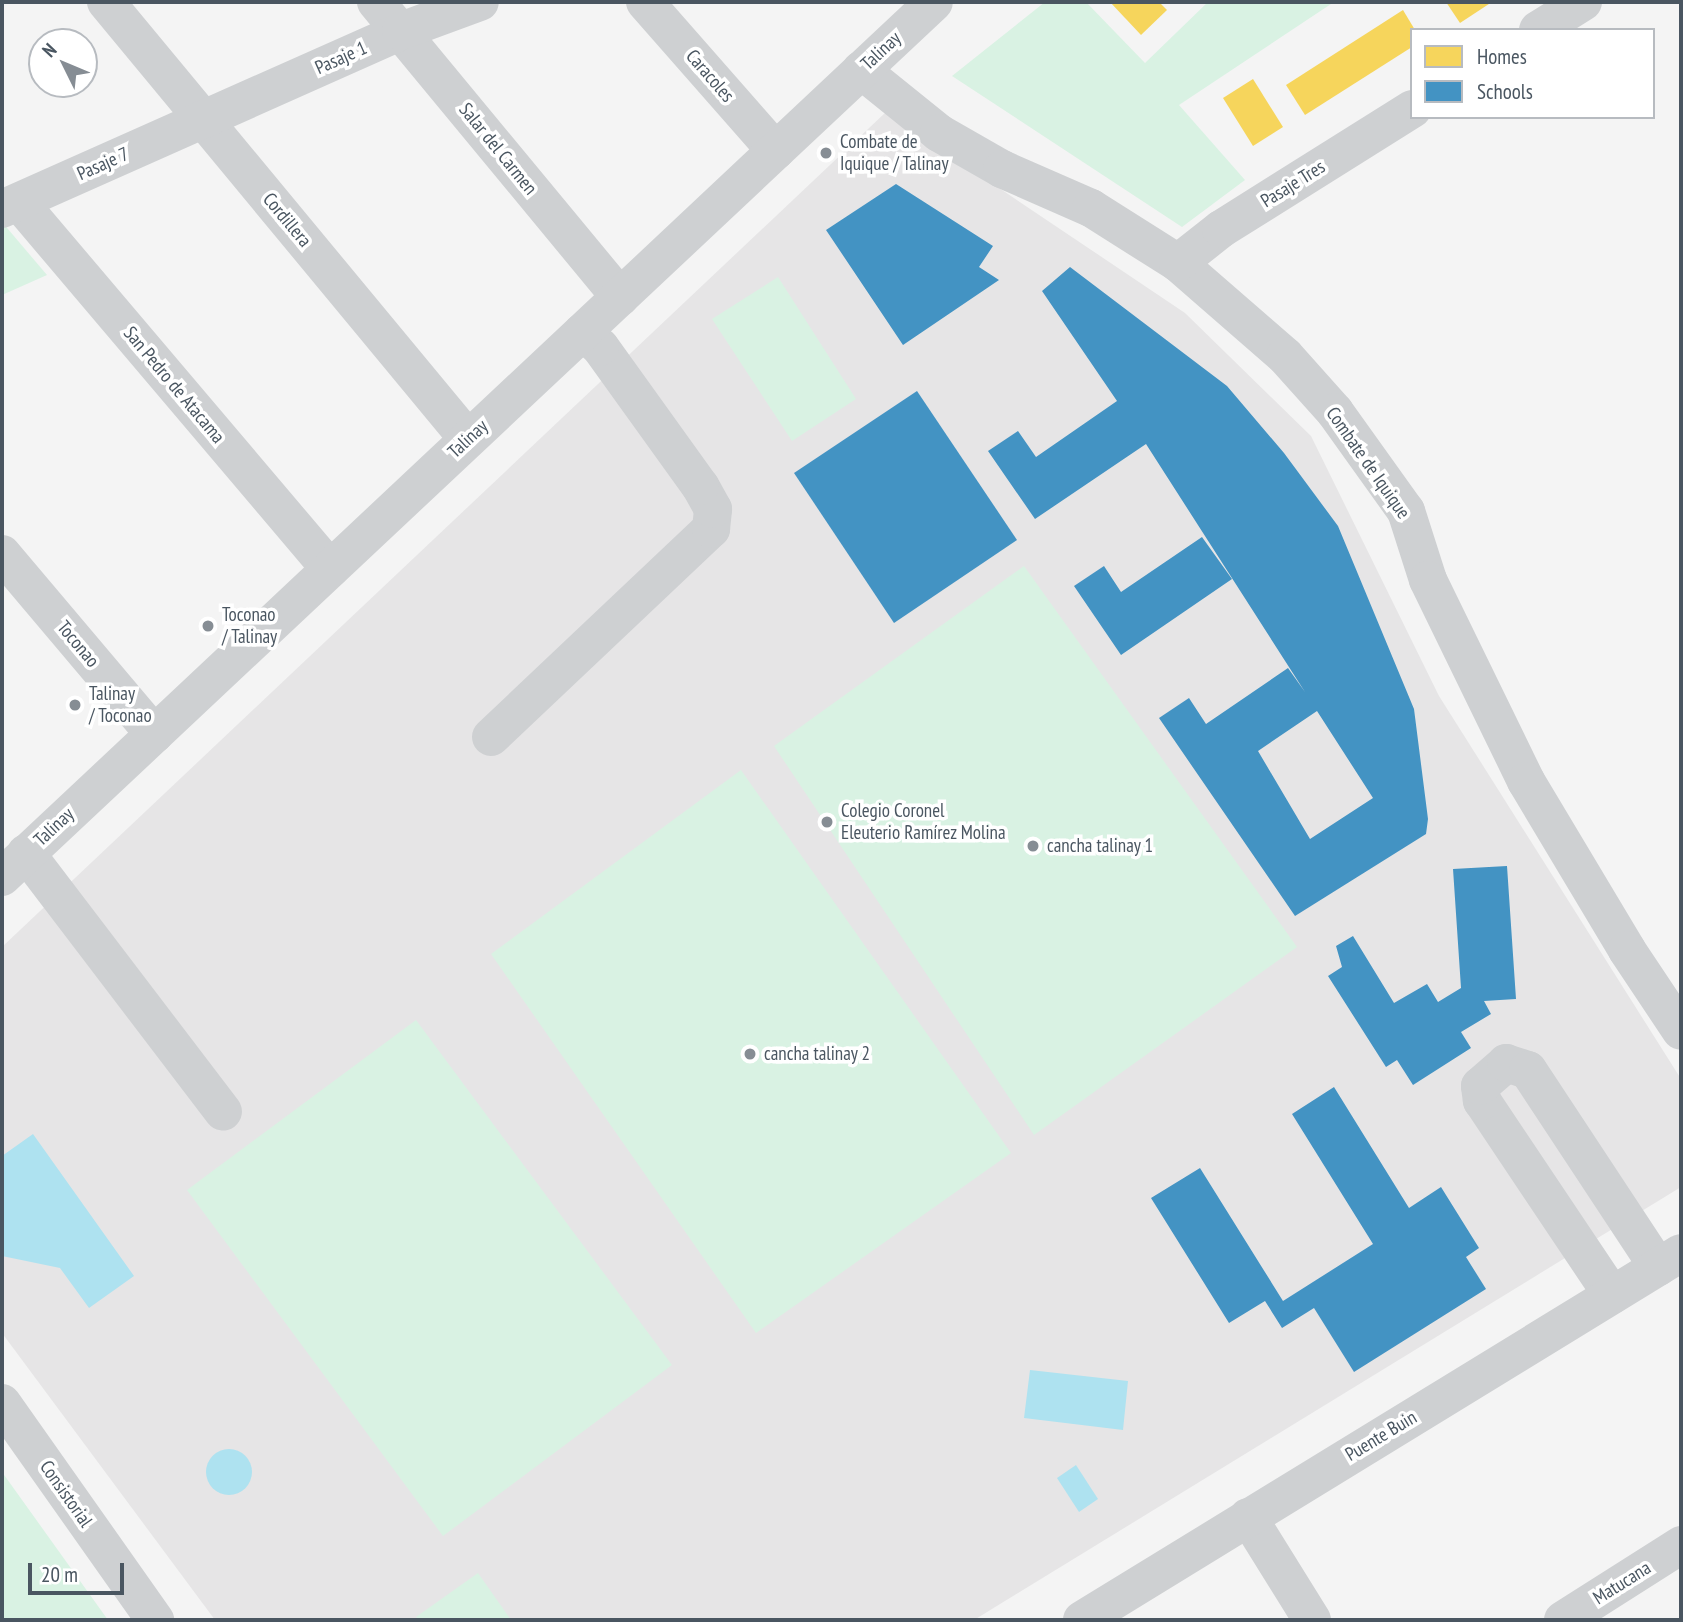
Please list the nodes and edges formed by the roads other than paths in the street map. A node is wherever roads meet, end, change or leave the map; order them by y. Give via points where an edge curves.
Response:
1 (106, 2) edge
2 (376, 2) edge
3 (480, 2) edge
4 (645, 2) edge
5 (1583, 2) edge
6 (928, 4) edge
7 (1541, 28) edge
8 (401, 31) junction
9 (861, 70) junction
10 (1410, 110) edge
11 (204, 119) junction
12 (776, 150) junction
13 (7, 205) edge
14 (1178, 263) junction
15 (620, 297) junction
16 (583, 332) junction
17 (468, 439) junction
18 (2, 554) edge
19 (330, 569) junction
20 (154, 734) junction
21 (491, 737) dead end
22 (14, 865) edge
23 (1681, 1031) edge
24 (223, 1112) dead end
25 (1670, 1260) edge
26 (1612, 1295) junction
27 (2, 1403) edge
28 (1248, 1517) junction
29 (1681, 1545) edge
30 (155, 1620) edge
31 (1082, 1620) edge
32 (1312, 1620) edge
33 (1563, 1620) edge

1 - 11 street, Cordillera
2 - 8 street, Salar del Carmen
3 - 8 street, Pasaje 1
4 - 12 street, Caracoles
5 - 7 street
6 - 9 street, Talinay
8 - 11 street, Pasaje 1
8 - 15 street, Salar del Carmen
9 - 12 street, Talinay
9 - 14 street, Combate de Iquique via 939,134 1002,169 1091,208
10 - 14 street, Pasaje Tres via 1221,229
11 - 13 street, Pasaje 7
11 - 17 street, Cordillera
12 - 15 street, Talinay
13 - 19 street, San Pedro de Atacama
14 - 23 street, Combate de Iquique via 1285,356 1335,412 1406,511 1428,580 1526,781
15 - 16 street, Talinay
16 - 17 street, Talinay
16 - 21 street via 600,347 700,486 713,509 711,529
17 - 19 street, Talinay
18 - 20 street, Toconao
19 - 20 street, Talinay
20 - 22 street, Talinay
22 - 24 street
25 - 26 street, Puente Buin
25 - 26 street via 1528,1070 1506,1063 1480,1086 1482,1101
26 - 28 street, Puente Buin
27 - 30 street, Consistorial
28 - 31 street, Puente Buin
28 - 32 street
29 - 33 street, Matucana

